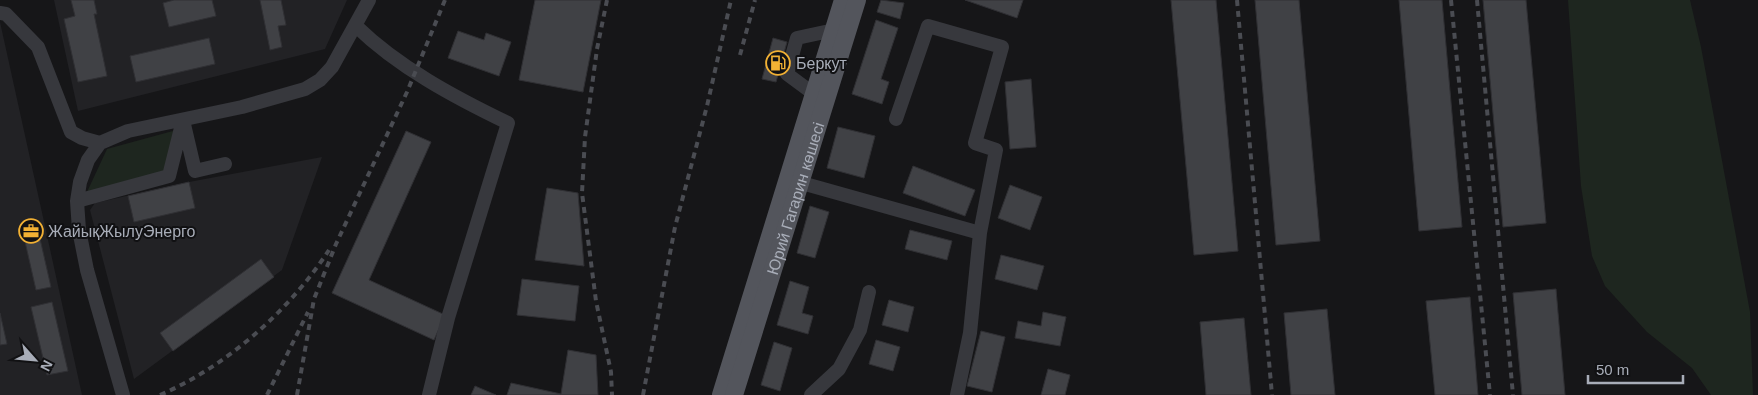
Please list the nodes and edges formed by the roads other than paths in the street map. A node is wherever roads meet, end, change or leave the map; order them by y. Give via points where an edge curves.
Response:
1 (370, 0) edge
2 (843, 0) edge
3 (857, 0) edge
4 (0, 13) edge
5 (356, 26) junction
6 (834, 30) junction
7 (814, 94) junction
8 (896, 119) dead end
9 (183, 120) junction
10 (100, 143) junction
11 (225, 164) dead end
12 (794, 181) junction
13 (77, 201) junction
14 (980, 233) junction
15 (869, 292) dead end
16 (122, 395) edge
17 (429, 395) edge
18 (721, 395) edge
19 (734, 395) edge
20 (811, 395) edge
21 (957, 395) edge

1 - 5 street
2 - 6 main road, Юрий Гагарин көшесі
3 - 12 main road, Юрий Гагарин көшесі
4 - 10 street via 6,14 38,47 71,132
5 - 9 street via 332,67 305,89
5 - 17 street via 375,45 415,72 508,123 448,318
6 - 7 main road, Юрий Гагарин көшесі
6 - 7 street via 797,38 787,74
7 - 12 main road, Юрий Гагарин көшесі
8 - 14 street via 928,26 1002,47 975,143 996,150
9 - 10 street via 128,131
9 - 11 street via 194,171
9 - 13 street via 169,176
10 - 13 street via 88,160
12 - 14 street
12 - 18 main road, Юрий Гагарин көшесі
12 - 19 main road, Юрий Гагарин көшесі
13 - 16 street via 87,270
14 - 21 street via 970,333
15 - 20 street via 860,330 839,368

